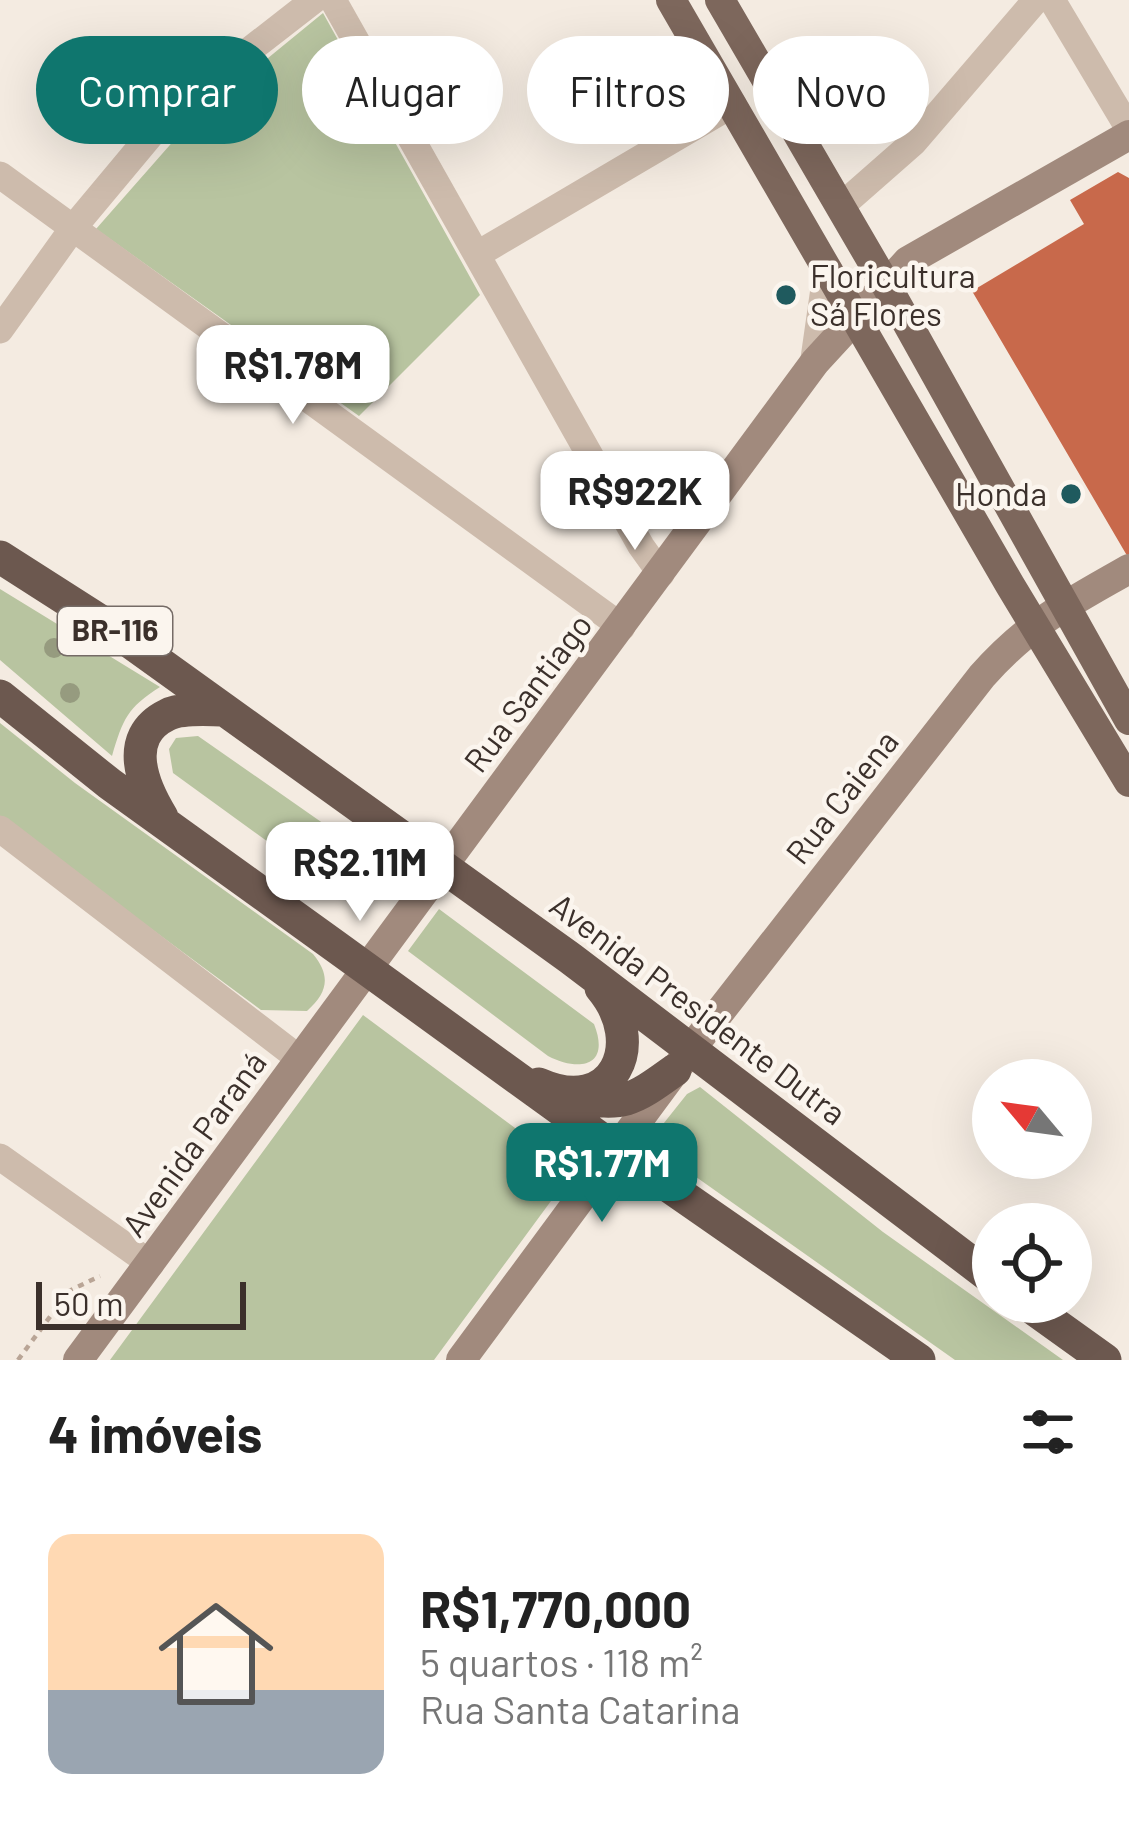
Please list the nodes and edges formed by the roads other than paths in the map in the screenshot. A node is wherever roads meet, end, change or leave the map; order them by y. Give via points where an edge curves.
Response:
1 (314, 0) edge
2 (334, 0) edge
3 (671, 0) edge
4 (721, 0) edge
5 (1036, 0) edge
6 (1052, 0) edge
7 (733, 104) junction
8 (1129, 132) edge
9 (0, 175) edge
10 (840, 206) junction
11 (73, 228) junction
12 (478, 254) junction
13 (828, 271) junction
14 (890, 293) junction
15 (856, 316) junction
16 (0, 330) edge
17 (815, 362) junction
18 (0, 557) edge
19 (1129, 568) edge
20 (661, 574) junction
21 (1067, 605) junction
22 (1035, 623) junction
23 (622, 627) junction
24 (0, 696) edge
25 (225, 710) junction
26 (1129, 719) edge
27 (1129, 782) edge
28 (165, 824) junction
29 (0, 829) edge
30 (442, 867) junction
31 (406, 918) joint
32 (570, 958) junction
33 (367, 970) junction
34 (301, 1060) junction
35 (682, 1060) junction
36 (498, 1063) junction
37 (566, 1094) junction
38 (616, 1150) junction
39 (0, 1157) edge
40 (151, 1264) junction
41 (972, 1265) edge
42 (1053, 1323) edge
43 (78, 1360) edge
44 (460, 1360) edge
45 (919, 1360) edge
46 (1105, 1360) edge

1 - 11 street via 169,113
2 - 12 street
3 - 7 main road
4 - 10 main road
5 - 10 street via 914,142
6 - 8 street
7 - 12 street
7 - 13 main road
8 - 14 main road, Rua Santiago via 908,261
9 - 11 street
10 - 14 main road
11 - 16 street
11 - 23 street
12 - 20 street
13 - 15 main road
13 - 17 street
14 - 15 main road, Rua Santiago
14 - 21 main road
15 - 17 main road, Rua Santiago
15 - 22 main road
17 - 20 main road, Rua Santiago
18 - 25 highway, Avenida Presidente Dutra / BR-116
19 - 21 main road, Rua Caiena
20 - 23 main road, Rua Santiago
21 - 22 main road, Rua Caiena
21 - 26 main road
22 - 27 main road
22 - 35 main road, Rua Caiena via 982,676
23 - 30 main road, Rua Santiago
24 - 28 highway
25 - 28 highway via 169,713 149,730 138,757
25 - 30 highway, Avenida Presidente Dutra / BR-116
28 - 33 highway
29 - 34 street
30 - 31 main road, Rua Santiago
30 - 32 highway, Avenida Presidente Dutra / BR-116
31 - 33 main road, Avenida Paraná
32 - 35 highway, Avenida Presidente Dutra / BR-116
32 - 37 highway via 607,995 623,1041 607,1082
33 - 34 main road, Avenida Paraná
33 - 36 highway
34 - 40 main road, Avenida Paraná
35 - 37 highway via 636,1098 617,1103
35 - 38 main road, Rua Caiena
35 - 41 highway, Avenida Presidente Dutra / BR-116
36 - 37 highway
36 - 38 highway
38 - 44 main road, Rua Caiena
38 - 45 highway
39 - 40 street
40 - 43 main road, Avenida Paraná
42 - 46 highway

